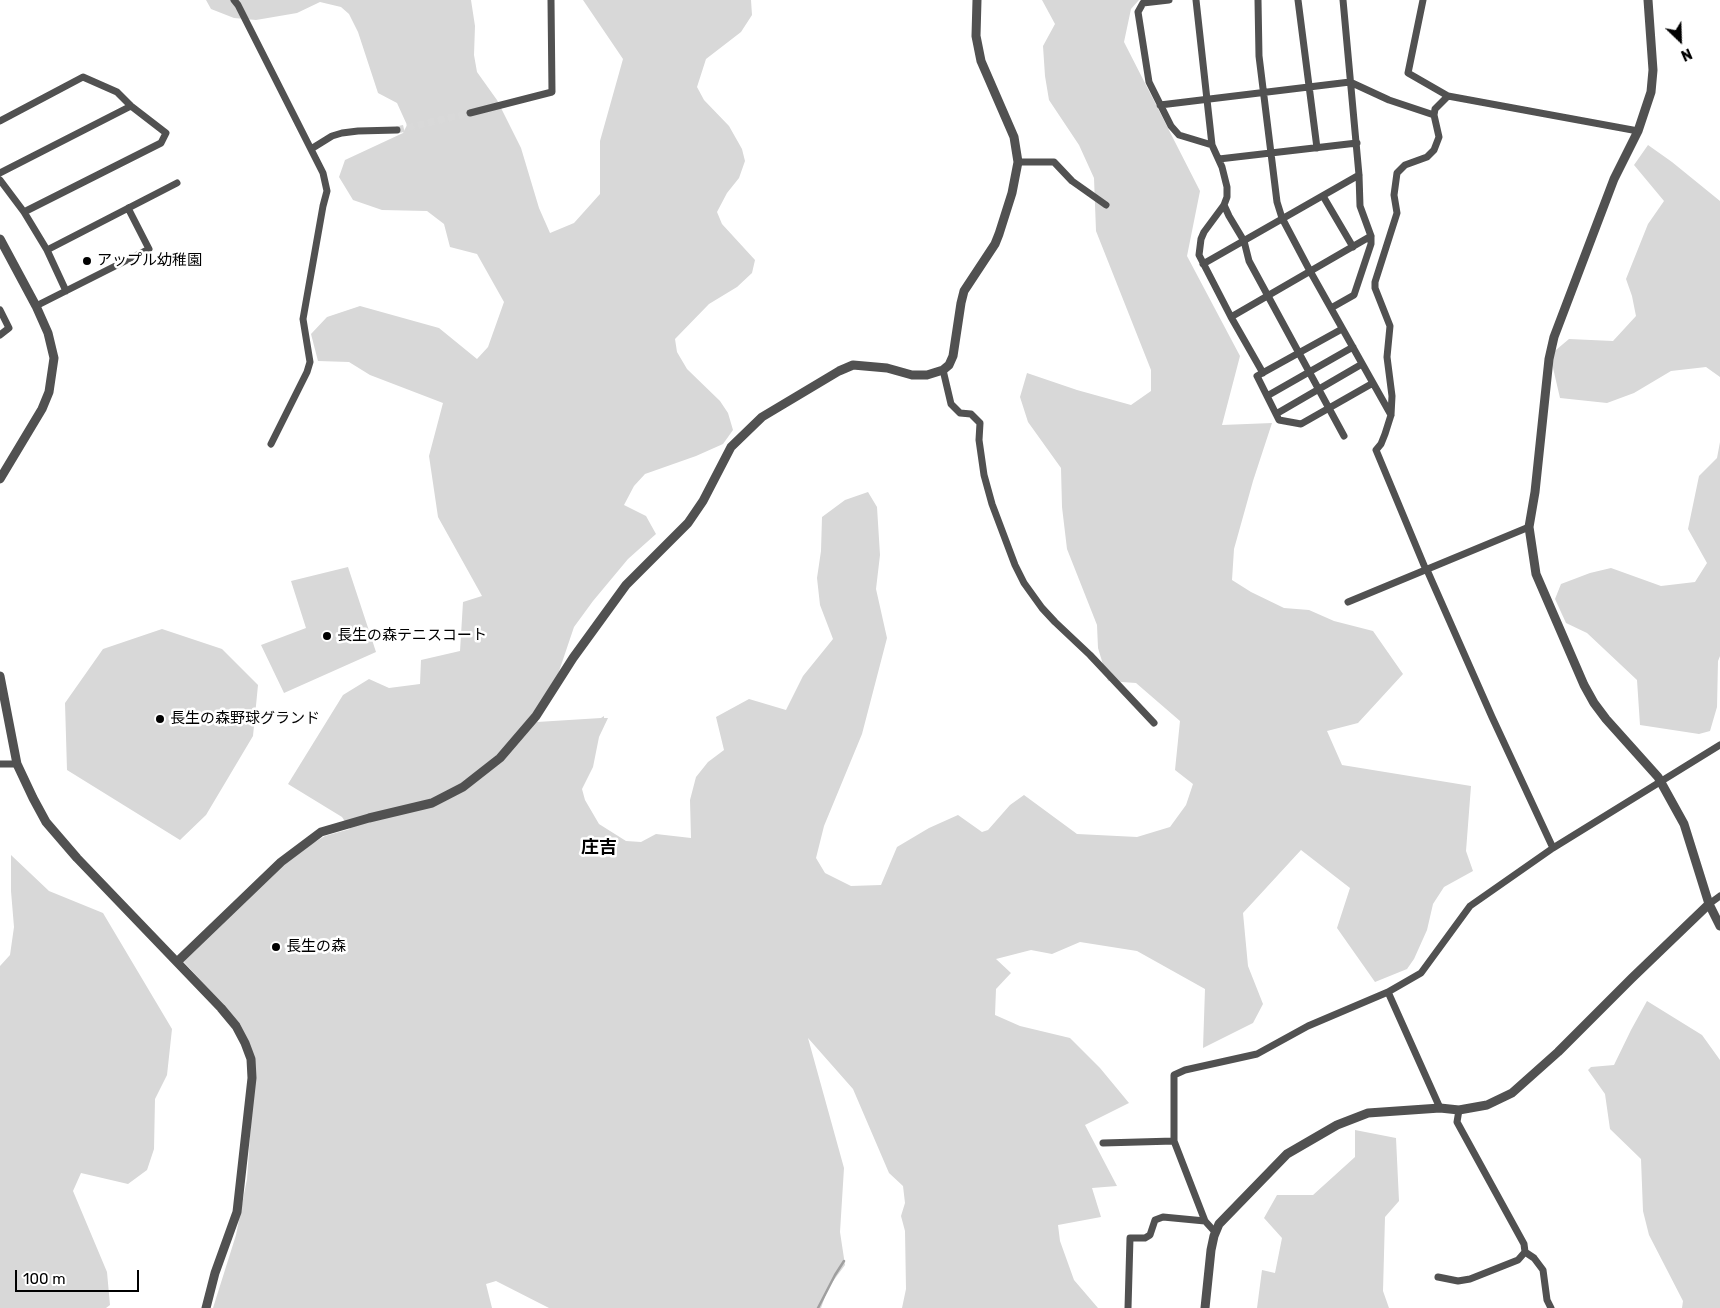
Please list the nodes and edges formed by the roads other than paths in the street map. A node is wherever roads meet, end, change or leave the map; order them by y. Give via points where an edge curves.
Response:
1 (234, 0) edge
2 (551, 0) edge
3 (977, 0) edge
4 (1169, 0) edge
5 (1196, 0) edge
6 (1258, 0) edge
7 (1298, 0) edge
8 (1343, 0) edge
9 (1422, 0) edge
10 (1648, 0) edge
11 (1350, 82) junction
12 (1310, 86) junction
13 (1262, 92) junction
14 (1448, 96) junction
15 (1208, 98) junction
16 (1160, 105) junction
17 (131, 106) junction
18 (470, 113) tunnel mouth
19 (1434, 115) junction
20 (0, 121) edge
21 (397, 130) tunnel mouth
22 (1638, 131) junction
23 (1356, 143) junction
24 (1212, 145) junction
25 (1317, 148) junction
26 (311, 149) junction
27 (1270, 153) junction
28 (1219, 159) junction
29 (1018, 162) junction
30 (0, 173) edge
31 (1360, 175) junction
32 (0, 180) edge
33 (177, 183) dead end
34 (1323, 196) junction
35 (1106, 205) dead end
36 (1224, 205) junction
37 (128, 208) junction
38 (24, 212) junction
39 (1282, 218) junction
40 (1371, 236) junction
41 (0, 239) edge
42 (1244, 241) junction
43 (1353, 247) junction
44 (47, 250) junction
45 (1202, 264) junction
46 (1310, 271) junction
47 (66, 291) junction
48 (1268, 296) junction
49 (36, 306) junction
50 (1331, 308) junction
51 (0, 310) edge
52 (1231, 317) junction
53 (1342, 329) junction
54 (0, 335) edge
55 (1353, 347) junction
56 (1299, 353) junction
57 (1362, 364) junction
58 (943, 370) junction
59 (1264, 373) junction
60 (1309, 373) junction
61 (1373, 383) junction
62 (1319, 389) junction
63 (1267, 396) junction
64 (1329, 407) junction
65 (1276, 414) junction
66 (1391, 415) junction
67 (1344, 436) dead end
68 (271, 444) dead end
69 (0, 479) edge
70 (1529, 527) junction
71 (1427, 570) junction
72 (1348, 602) dead end
73 (0, 676) edge
74 (1154, 724) dead end
75 (1720, 745) edge
76 (0, 764) edge
77 (17, 764) junction
78 (1660, 782) junction
79 (1553, 848) junction
80 (1720, 896) edge
81 (1708, 904) junction
82 (1720, 926) edge
83 (178, 962) junction
84 (1388, 992) junction
85 (1440, 1108) junction
86 (1459, 1110) junction
87 (1174, 1141) junction
88 (1103, 1143) dead end
89 (1205, 1221) junction
90 (1215, 1232) junction
91 (1525, 1252) junction
92 (1438, 1277) dead end
93 (206, 1308) edge
94 (1128, 1308) edge
95 (1205, 1308) edge
96 (1551, 1308) edge

1 - 26 street
2 - 18 street via 552,92
3 - 29 street via 976,36 981,62 1014,137
4 - 16 street via 1143,3 1138,12 1148,82
5 - 15 street
6 - 13 street
7 - 12 street
8 - 11 street
9 - 14 street via 1408,73
10 - 22 street via 1653,70 1651,92
11 - 12 street
11 - 19 street
11 - 23 street
12 - 13 street
12 - 25 street
13 - 15 street
13 - 27 street
14 - 19 street
14 - 22 street
15 - 16 street
15 - 24 street
16 - 24 street via 1170,126 1179,135
17 - 20 street via 117,92 83,78
17 - 30 street
17 - 38 street via 166,132 162,143
19 - 66 street via 1439,137 1434,150 1397,173 1394,195 1397,213 1375,282 1390,326 1387,356
21 - 26 street via 342,133
22 - 70 street via 1614,179 1554,337
23 - 25 street
23 - 31 street
24 - 28 street
25 - 27 street
26 - 68 street via 327,191 303,319 310,362
27 - 28 street
27 - 39 street
28 - 36 street via 1227,187
29 - 35 street via 1054,162 1072,181
29 - 58 street via 1003,225 995,244 964,291 953,356
31 - 34 street
31 - 40 street via 1360,206
32 - 38 street
33 - 37 street
34 - 39 street
34 - 43 street
36 - 42 street
36 - 45 street via 1201,239 1199,254
37 - 44 street
37 - 47 street via 149,249
38 - 44 street
39 - 42 street
39 - 46 street
40 - 43 street
40 - 50 street via 1354,295
41 - 49 street
42 - 45 street
42 - 48 street via 1249,261
43 - 46 street
44 - 47 street
45 - 52 street
46 - 48 street
46 - 50 street
47 - 49 street
48 - 52 street
48 - 56 street
49 - 69 street via 52,344 53,373 42,409
50 - 53 street
51 - 54 street via 10,328
52 - 59 street
53 - 55 street
53 - 56 street
55 - 57 street
55 - 60 street
56 - 59 street
56 - 60 street
57 - 61 street
57 - 62 street
58 - 74 street via 951,404 960,413 971,414 980,424 984,475 992,504 1024,583 1042,608
58 - 83 street via 912,375 887,368 853,366 762,417 731,447 688,523 626,585 536,716 500,758 463,787 432,803 321,832 281,862
59 - 63 street via 1257,376
60 - 62 street
60 - 63 street
61 - 64 street
61 - 66 street
62 - 64 street
62 - 65 street
63 - 65 street
64 - 65 street via 1301,424 1279,420
64 - 67 street
66 - 71 street via 1376,450
70 - 71 street
70 - 78 street via 1536,574 1584,685 1606,719
71 - 72 street
71 - 79 street
73 - 77 street
75 - 78 street
76 - 77 street
77 - 83 street via 41,814 59,839
78 - 79 street
78 - 81 street via 1684,824
79 - 84 street via 1470,906 1421,973
80 - 81 street
81 - 82 street
81 - 86 street via 1526,1082 1501,1100
83 - 93 street via 236,1026 251,1059 252,1078 237,1212
84 - 85 street
84 - 87 street via 1308,1026 1257,1054 1174,1075
85 - 86 street
85 - 90 street via 1368,1113 1337,1125 1287,1154
86 - 91 street via 1457,1122 1524,1244
87 - 88 street
87 - 89 street
89 - 90 street
89 - 94 street via 1163,1217 1155,1220 1150,1235 1130,1238
90 - 95 street
91 - 92 street via 1518,1260 1470,1279 1458,1281
91 - 96 street via 1543,1270

